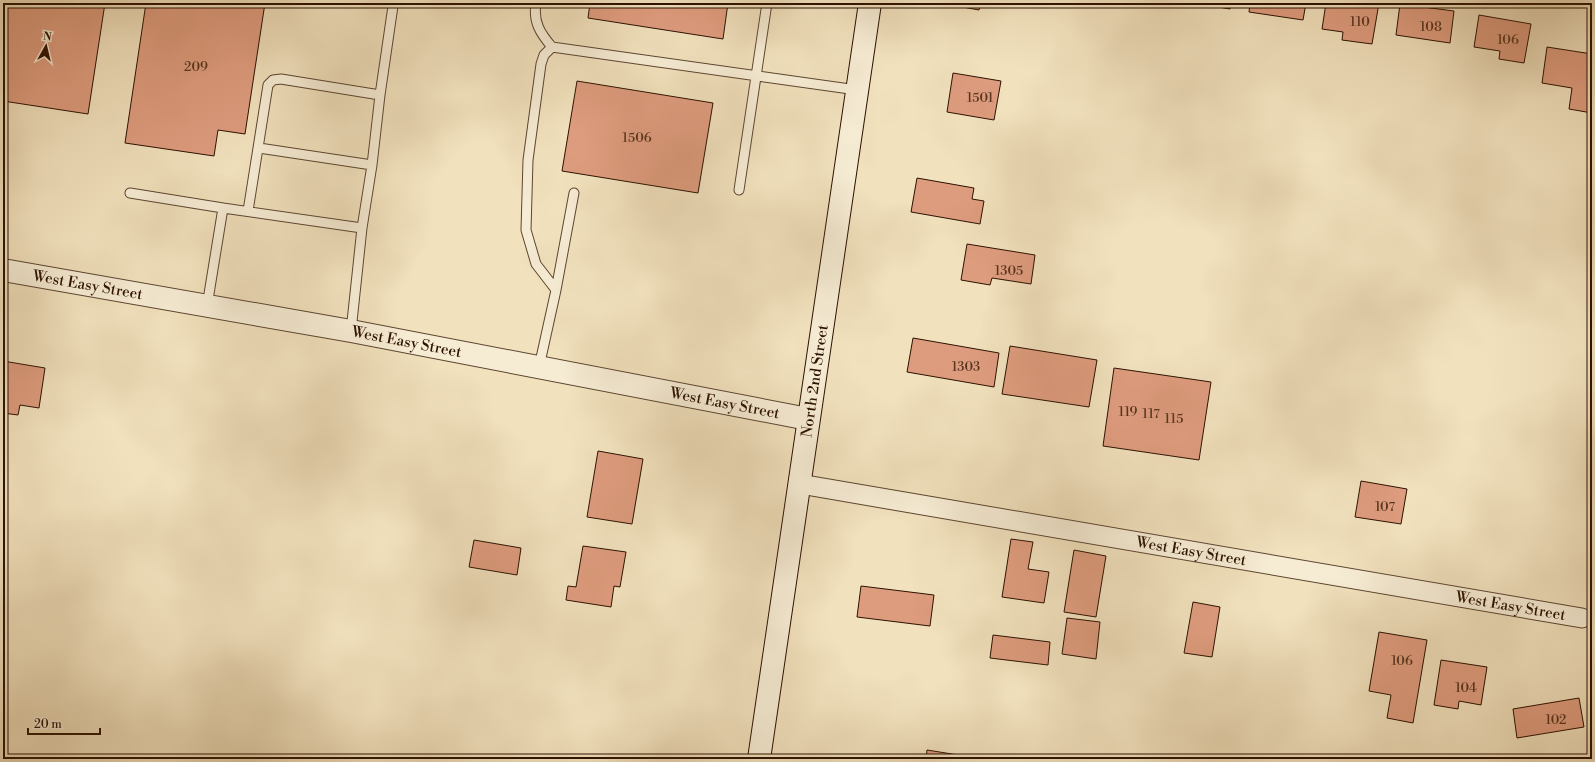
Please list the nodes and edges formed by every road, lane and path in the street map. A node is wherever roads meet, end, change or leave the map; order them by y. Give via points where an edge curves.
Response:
1 (536, 3) edge
2 (767, 3) edge
3 (870, 3) edge
4 (393, 6) dead end
5 (552, 47) junction
6 (756, 76) junction
7 (857, 90) junction
8 (380, 95) junction
9 (258, 148) junction
10 (372, 165) junction
11 (739, 190) dead end
12 (130, 193) dead end
13 (574, 193) dead end
14 (223, 208) junction
15 (248, 211) junction
16 (362, 228) junction
17 (3, 270) edge
18 (556, 290) junction
19 (207, 306) junction
20 (351, 331) junction
21 (539, 368) junction
22 (808, 419) junction
23 (800, 484) junction
24 (1582, 618) dead end
25 (759, 759) edge

1 - 5 lane via 534,14 540,33
2 - 6 lane
3 - 7 street, North 2nd Street
4 - 8 lane
5 - 6 lane
5 - 18 lane via 544,55 541,64 528,160 526,230 536,264
6 - 7 lane
6 - 11 lane
7 - 22 street, North 2nd Street
8 - 9 lane via 281,79 273,80 268,85
8 - 10 lane
9 - 10 lane
9 - 15 lane
10 - 16 lane
12 - 14 lane
13 - 18 lane
14 - 15 lane
14 - 19 lane
15 - 16 lane
16 - 20 lane
17 - 19 street, West Easy Street
18 - 21 lane
19 - 20 street, West Easy Street
20 - 21 street, West Easy Street
21 - 22 street, West Easy Street
22 - 23 street, North 2nd Street
23 - 24 street, West Easy Street
23 - 25 street, North 2nd Street

